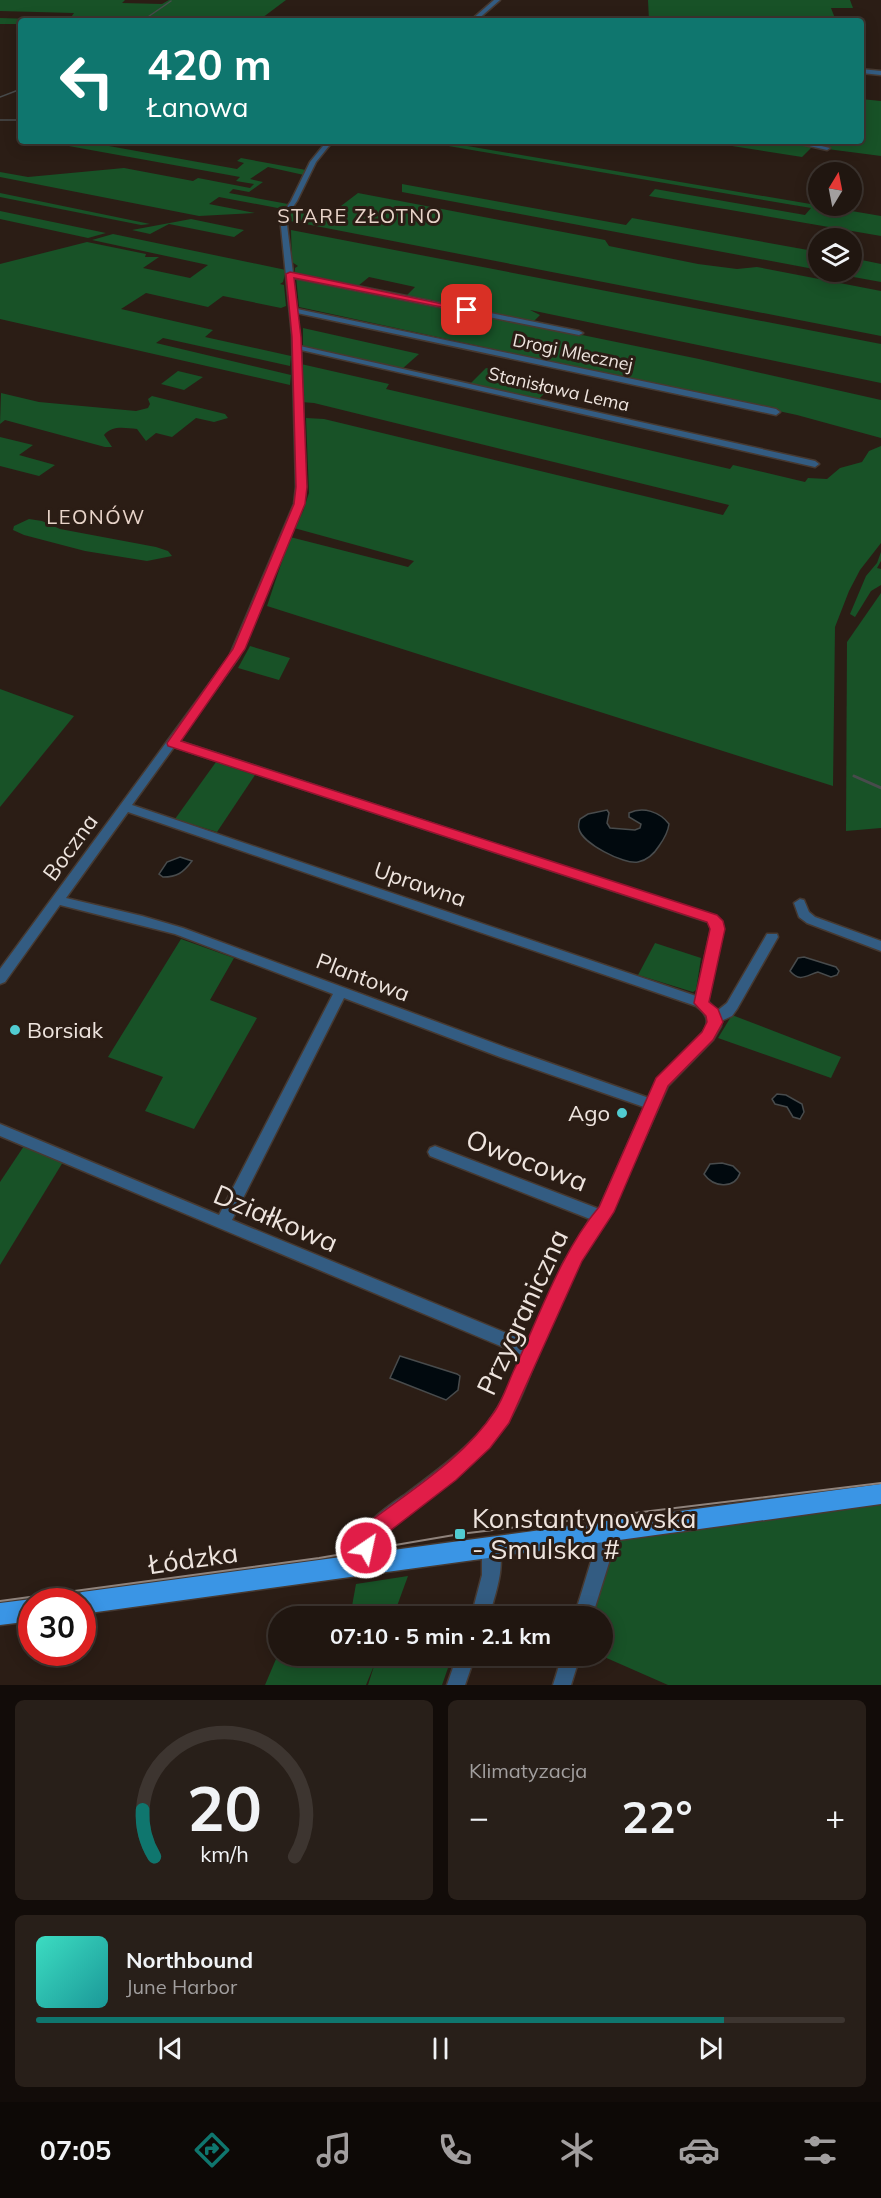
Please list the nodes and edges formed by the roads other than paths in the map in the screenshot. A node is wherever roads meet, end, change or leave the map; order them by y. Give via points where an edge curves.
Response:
1 (497, 0) edge
2 (476, 18) edge
3 (864, 71) edge
4 (881, 73) edge
5 (327, 144) edge
6 (808, 144) edge
7 (827, 147) dead end
8 (290, 274) junction
9 (293, 310) junction
10 (579, 333) dead end
11 (296, 347) junction
12 (776, 412) dead end
13 (815, 464) dead end
14 (174, 742) junction
15 (125, 807) junction
16 (57, 900) junction
17 (800, 903) dead end
18 (772, 937) dead end
19 (881, 946) edge
20 (0, 979) edge
21 (341, 991) junction
22 (701, 1003) junction
23 (714, 1018) junction
24 (651, 1104) junction
25 (0, 1130) edge
26 (435, 1152) dead end
27 (600, 1216) junction
28 (222, 1224) junction
29 (532, 1352) junction
30 (881, 1494) edge
31 (603, 1531) junction
32 (491, 1548) junction
33 (367, 1564) junction
34 (96, 1601) edge
35 (483, 1606) edge
36 (586, 1606) edge
37 (18, 1612) edge
38 (0, 1614) edge
39 (463, 1666) edge
40 (568, 1666) edge
41 (456, 1685) edge
42 (562, 1685) edge

1 - 2 street
3 - 4 street
5 - 8 street via 312,162 284,213
6 - 7 street
8 - 9 street
8 - 10 street
9 - 11 street
9 - 12 street, Drogi Mlecznej
11 - 13 street, Stanisława Lema
11 - 14 street via 302,487 299,504 239,649
14 - 15 street, Boczna
14 - 22 street via 712,919 717,929
15 - 16 street, Boczna
15 - 22 street, Uprawna
16 - 20 street, Boczna
16 - 21 street, Plantowa via 179,931
17 - 19 street via 803,914 811,920
18 - 23 street, Przygraniczna via 732,1006
21 - 24 street, Plantowa
21 - 28 street
22 - 23 street
23 - 24 street, Przygraniczna via 708,1036 662,1083
24 - 27 street, Przygraniczna
25 - 28 street, Działkowa
26 - 27 street, Owocowa
27 - 29 street, Przygraniczna via 576,1257
28 - 29 street, Działkowa
29 - 33 street, Przygraniczna via 502,1416 483,1442 372,1533
30 - 31 main road, Łódzka
31 - 32 main road, Łódzka
31 - 36 street via 605,1545
32 - 33 main road, Łódzka
32 - 35 street via 492,1572
33 - 34 main road, Łódzka
37 - 38 main road
39 - 41 street
40 - 42 street

